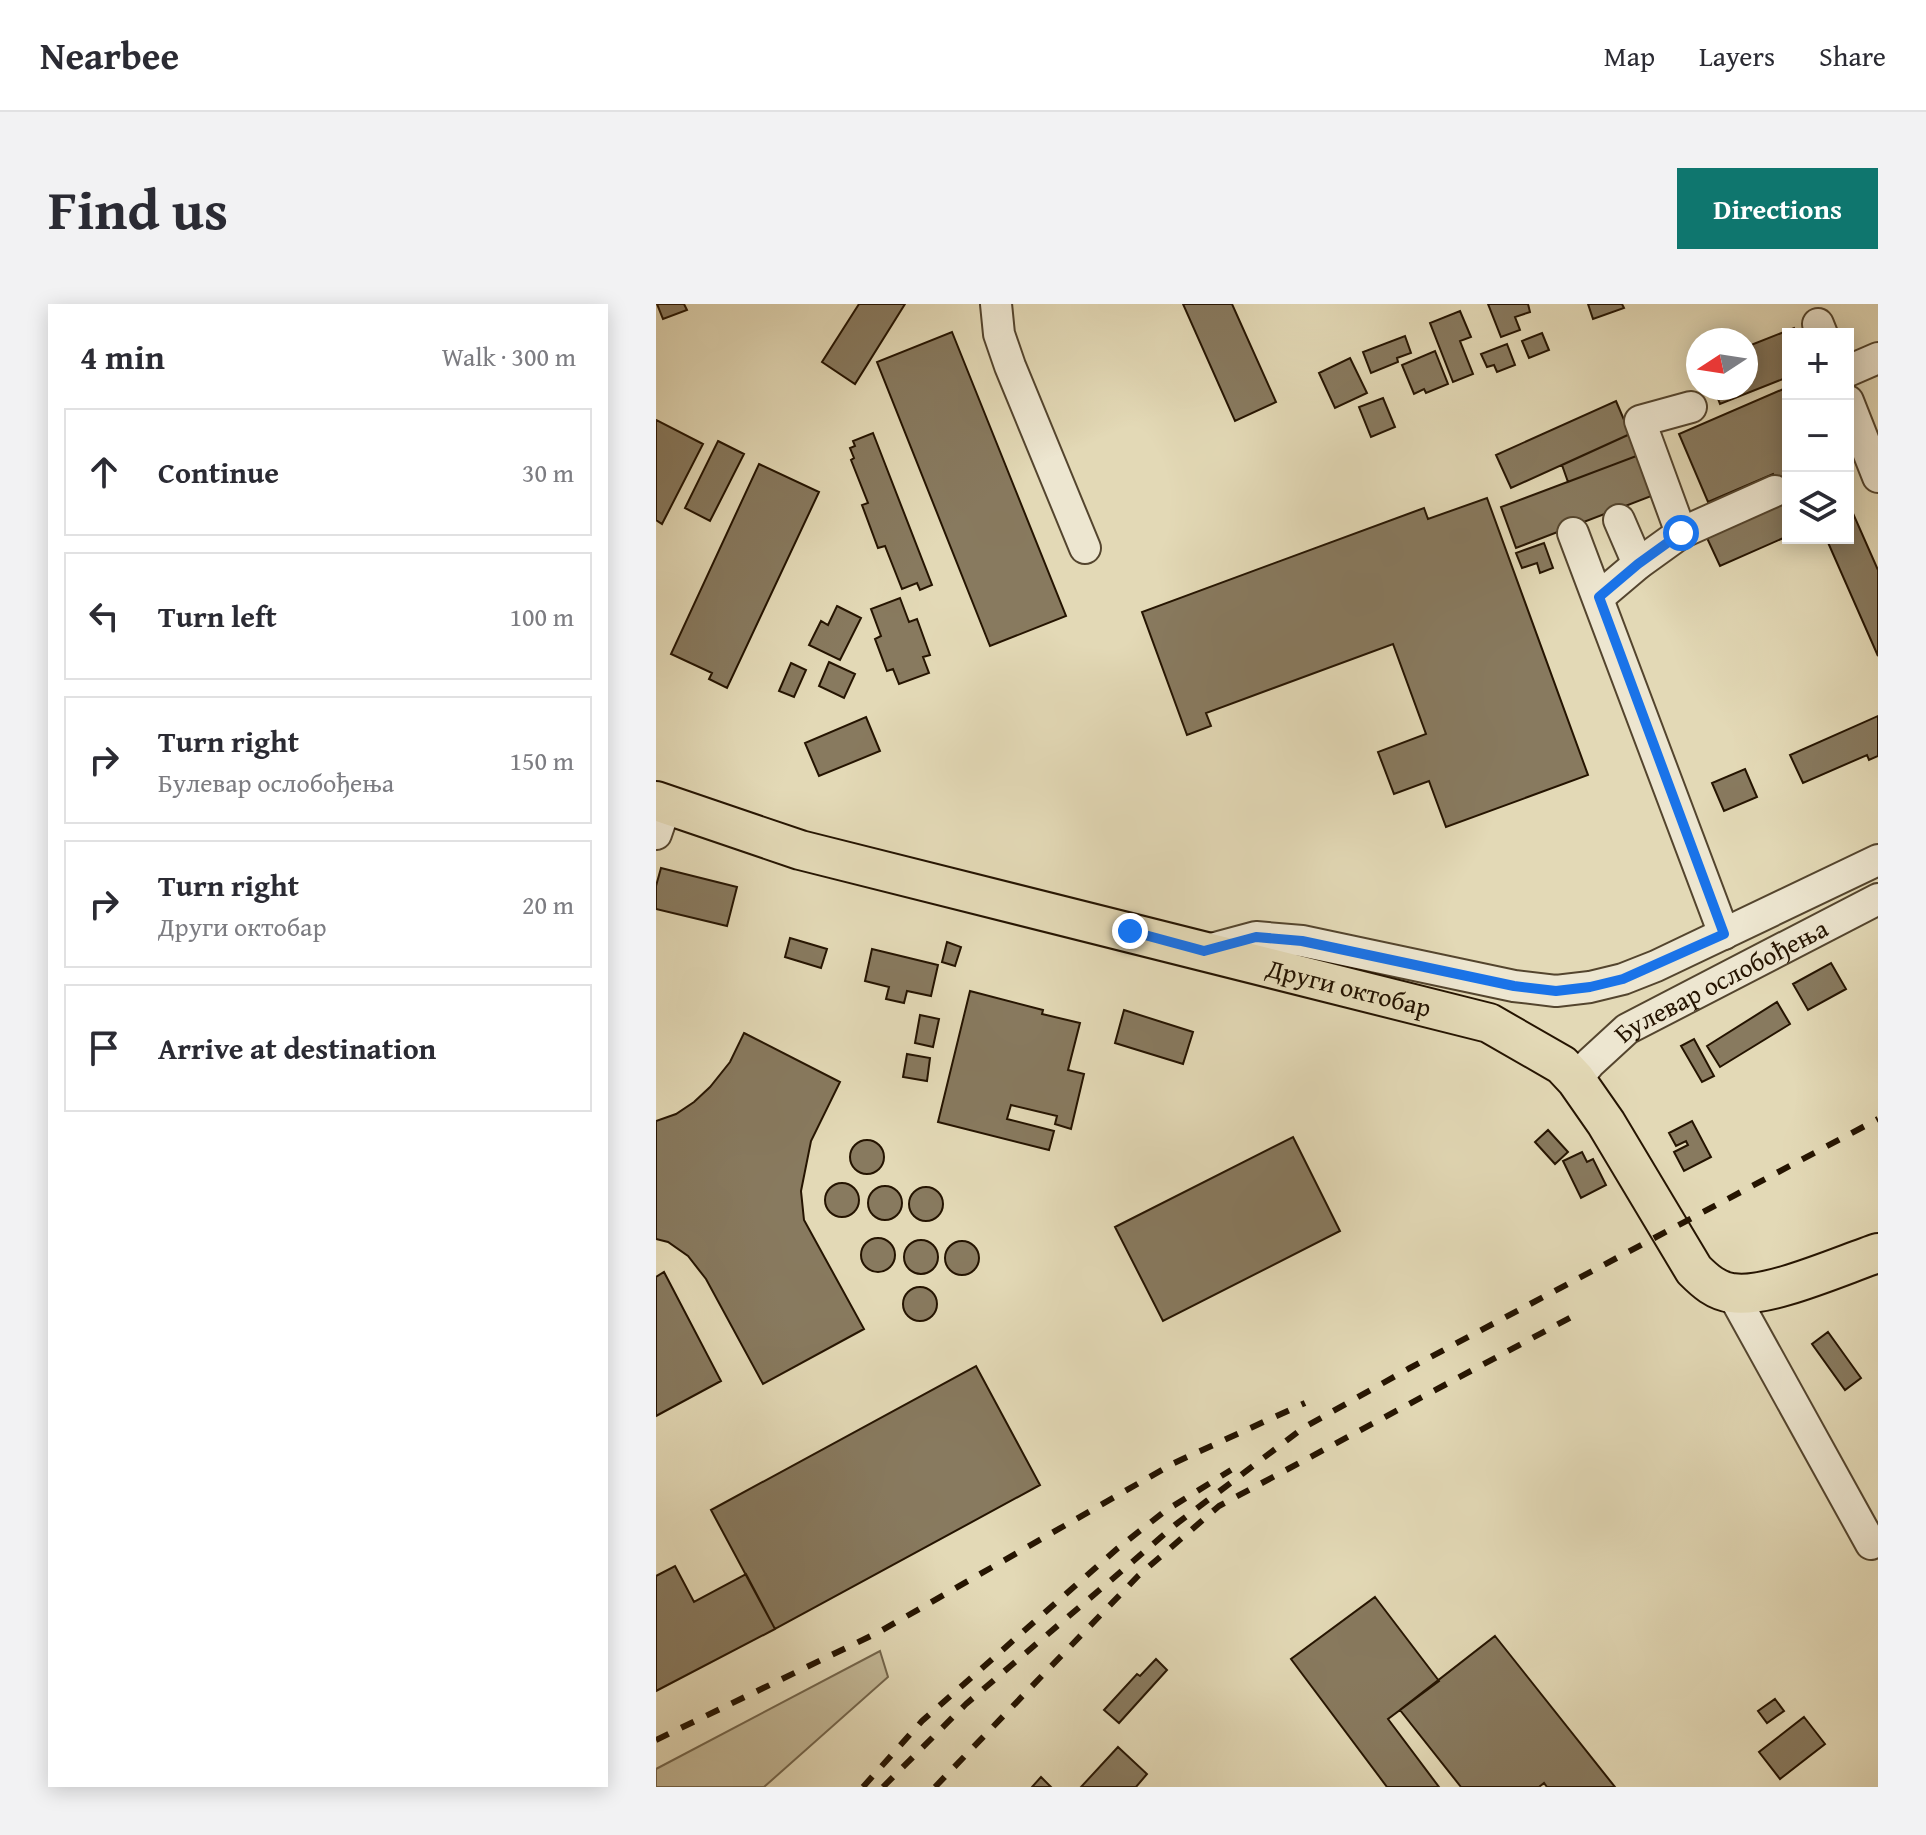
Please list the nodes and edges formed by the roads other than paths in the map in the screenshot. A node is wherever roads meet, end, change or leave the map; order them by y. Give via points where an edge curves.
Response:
1 (996, 304) edge
2 (1878, 358) edge
3 (1854, 368) edge
4 (1691, 407) dead end
5 (1854, 416) edge
6 (1878, 477) edge
7 (1775, 491) dead end
8 (1619, 520) dead end
9 (1573, 533) dead end
10 (1681, 533) junction
11 (1085, 548) dead end
12 (1638, 564) junction
13 (1599, 597) junction
14 (659, 813) edge
15 (1878, 860) edge
16 (1878, 899) edge
17 (1724, 934) junction
18 (1204, 951) junction
19 (1576, 1080) junction
20 (1878, 1253) edge
21 (1732, 1293) junction
22 (1871, 1544) dead end

1 - 11 street via 1010,366
2 - 3 street
4 - 10 street via 1640,421
5 - 6 street
7 - 10 street
8 - 12 street
9 - 13 street
10 - 12 street
12 - 13 street
13 - 17 street
14 - 18 main road, Други октобар
15 - 17 street, Булевар ослобођења
16 - 19 street, Булевар ослобођења via 1627,1029
17 - 18 street, Булевар ослобођења via 1623,979 1556,991 1302,941 1256,937
18 - 19 main road, Други октобар via 1489,1023 1562,1065
19 - 21 main road, Други октобар via 1694,1270 1711,1285
20 - 21 main road via 1762,1292
21 - 22 street

